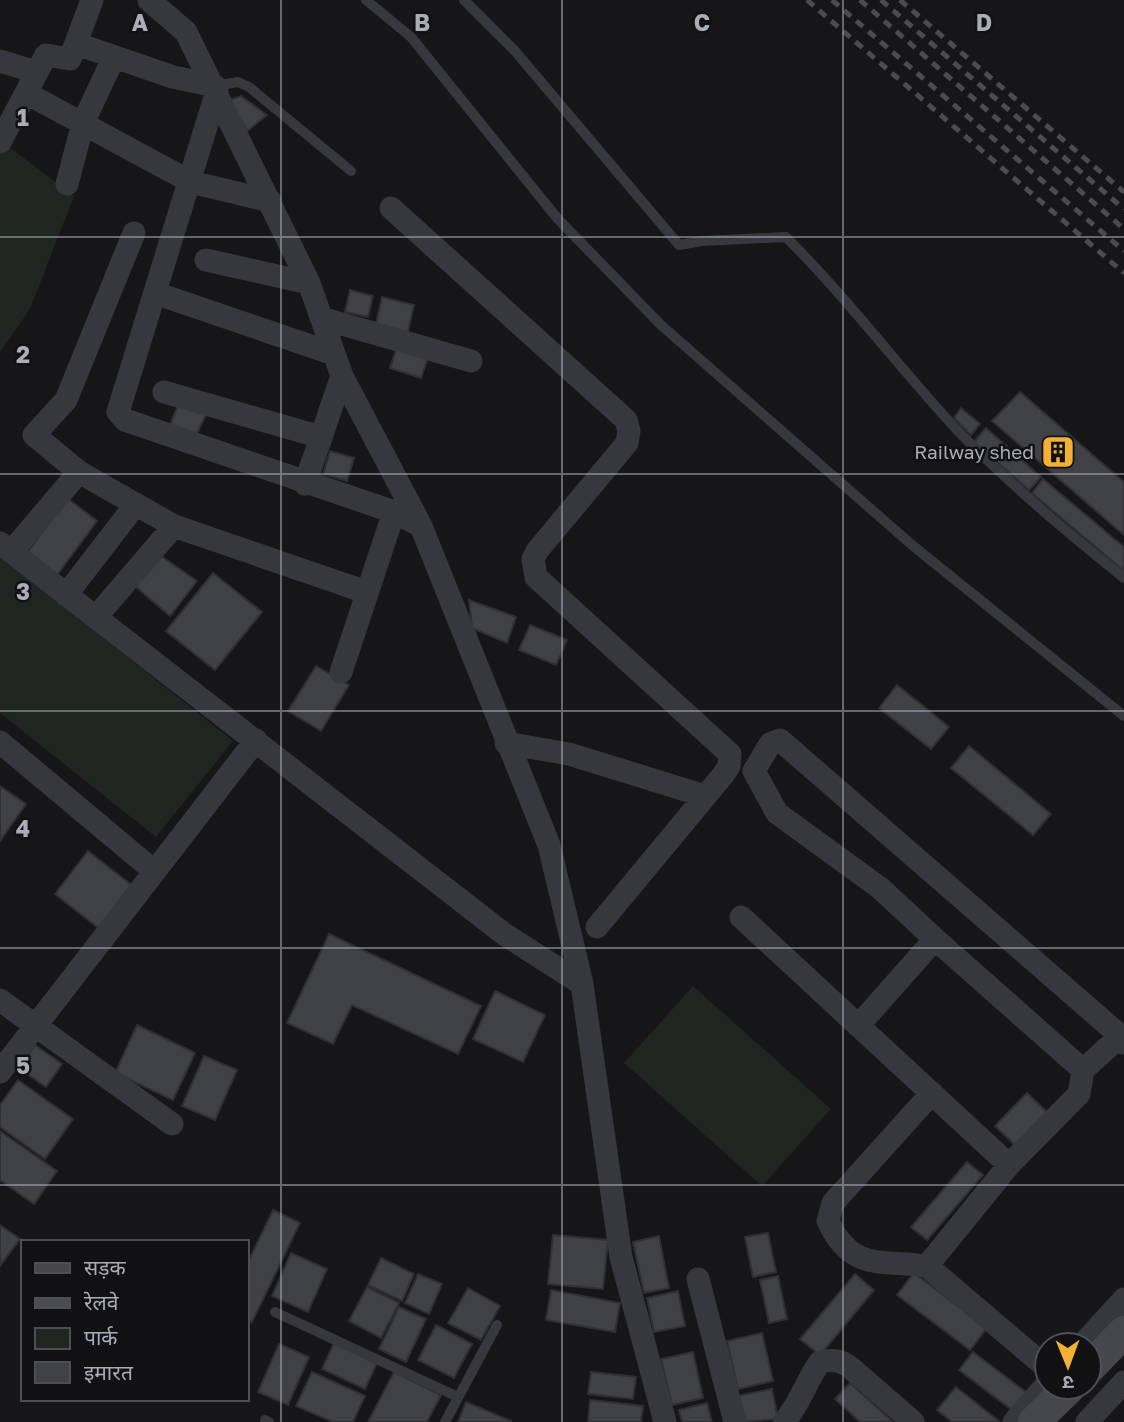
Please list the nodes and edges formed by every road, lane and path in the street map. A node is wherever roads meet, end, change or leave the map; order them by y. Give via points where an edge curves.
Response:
1 (149, 0) edge
2 (366, 0) edge
3 (464, 0) edge
4 (85, 2) edge
5 (77, 44) junction
6 (114, 57) junction
7 (0, 61) edge
8 (31, 82) junction
9 (216, 89) junction
10 (83, 123) junction
11 (0, 142) edge
12 (351, 171) dead end
13 (191, 182) junction
14 (67, 184) dead end
15 (270, 201) junction
16 (391, 208) dead end
17 (134, 233) dead end
18 (206, 260) dead end
19 (309, 283) junction
20 (155, 293) junction
21 (321, 318) junction
22 (334, 355) junction
23 (471, 361) dead end
24 (342, 376) junction
25 (164, 392) dead end
26 (321, 437) junction
27 (79, 472) junction
28 (305, 484) junction
29 (136, 505) junction
30 (394, 512) junction
31 (174, 526) junction
32 (421, 526) junction
33 (6, 547) edge
34 (1124, 578) edge
35 (366, 592) junction
36 (66, 595) junction
37 (96, 617) junction
38 (341, 672) dead end
39 (1124, 716) edge
40 (256, 740) junction
41 (0, 742) edge
42 (506, 743) junction
43 (705, 796) junction
44 (154, 871) junction
45 (741, 917) dead end
46 (597, 927) dead end
47 (935, 939) junction
48 (582, 984) junction
49 (0, 1000) edge
50 (859, 1026) junction
51 (34, 1027) junction
52 (1124, 1041) edge
53 (1083, 1070) junction
54 (0, 1072) edge
55 (932, 1093) junction
56 (172, 1124) dead end
57 (1009, 1165) junction
58 (927, 1266) junction
59 (698, 1279) dead end
60 (1124, 1299) edge
61 (275, 1312) dead end
62 (497, 1325) dead end
63 (1095, 1331) edge
64 (1124, 1332) edge
65 (1103, 1354) edge
66 (1033, 1356) edge
67 (1124, 1382) edge
68 (458, 1397) junction
69 (1033, 1400) edge
70 (1056, 1401) edge
71 (445, 1422) edge
72 (665, 1422) edge
73 (735, 1422) edge
74 (784, 1422) edge
75 (913, 1422) edge
76 (1014, 1422) edge
77 (1034, 1422) edge
78 (1087, 1422) edge

1 - 9 street via 186,32
2 - 39 lane via 411,37 556,218 661,325 912,545
3 - 34 lane via 515,51 679,245 786,237 838,289 955,428 1000,473
4 - 5 street
5 - 6 street
5 - 8 street via 69,60 46,55
6 - 9 street
6 - 10 street
7 - 8 street
8 - 10 street
8 - 11 street
9 - 12 lane via 238,82 249,88
9 - 13 street
9 - 15 street
10 - 13 street
10 - 14 street
13 - 15 street
13 - 20 street
15 - 19 street
16 - 43 street via 626,420 627,443 537,551 533,568 536,577 730,754 729,766
17 - 27 street via 66,400 34,435
18 - 19 street
19 - 21 street
20 - 22 street
20 - 28 street via 118,412 125,420
21 - 22 street
21 - 23 street
22 - 24 street
24 - 26 street
24 - 32 street
25 - 26 street
26 - 28 street
27 - 29 street
27 - 33 street
28 - 30 street
29 - 31 street
29 - 36 street
30 - 32 street
30 - 35 street
31 - 35 street
31 - 37 street
32 - 42 street
33 - 36 street
35 - 38 street
36 - 37 street
37 - 40 street
40 - 44 street
40 - 48 street via 504,934
41 - 44 street
42 - 43 street via 569,754
42 - 48 street via 549,845
43 - 46 street
44 - 51 street
45 - 50 street
47 - 50 street
47 - 52 street via 880,888 777,813 754,771 769,744 780,740
47 - 53 street
48 - 72 street via 621,1256
49 - 51 street
50 - 55 street
51 - 54 street
51 - 56 street
52 - 53 street via 1115,1041
53 - 57 street via 1079,1094
55 - 57 street
55 - 58 street via 833,1203 828,1221 857,1256 876,1264
57 - 58 street
58 - 66 street
59 - 73 street
60 - 63 street
61 - 68 lane
62 - 68 lane
64 - 65 street
67 - 78 street
68 - 71 lane
69 - 76 street
70 - 77 street
74 - 75 street via 811,1374 820,1362 830,1359 842,1361

